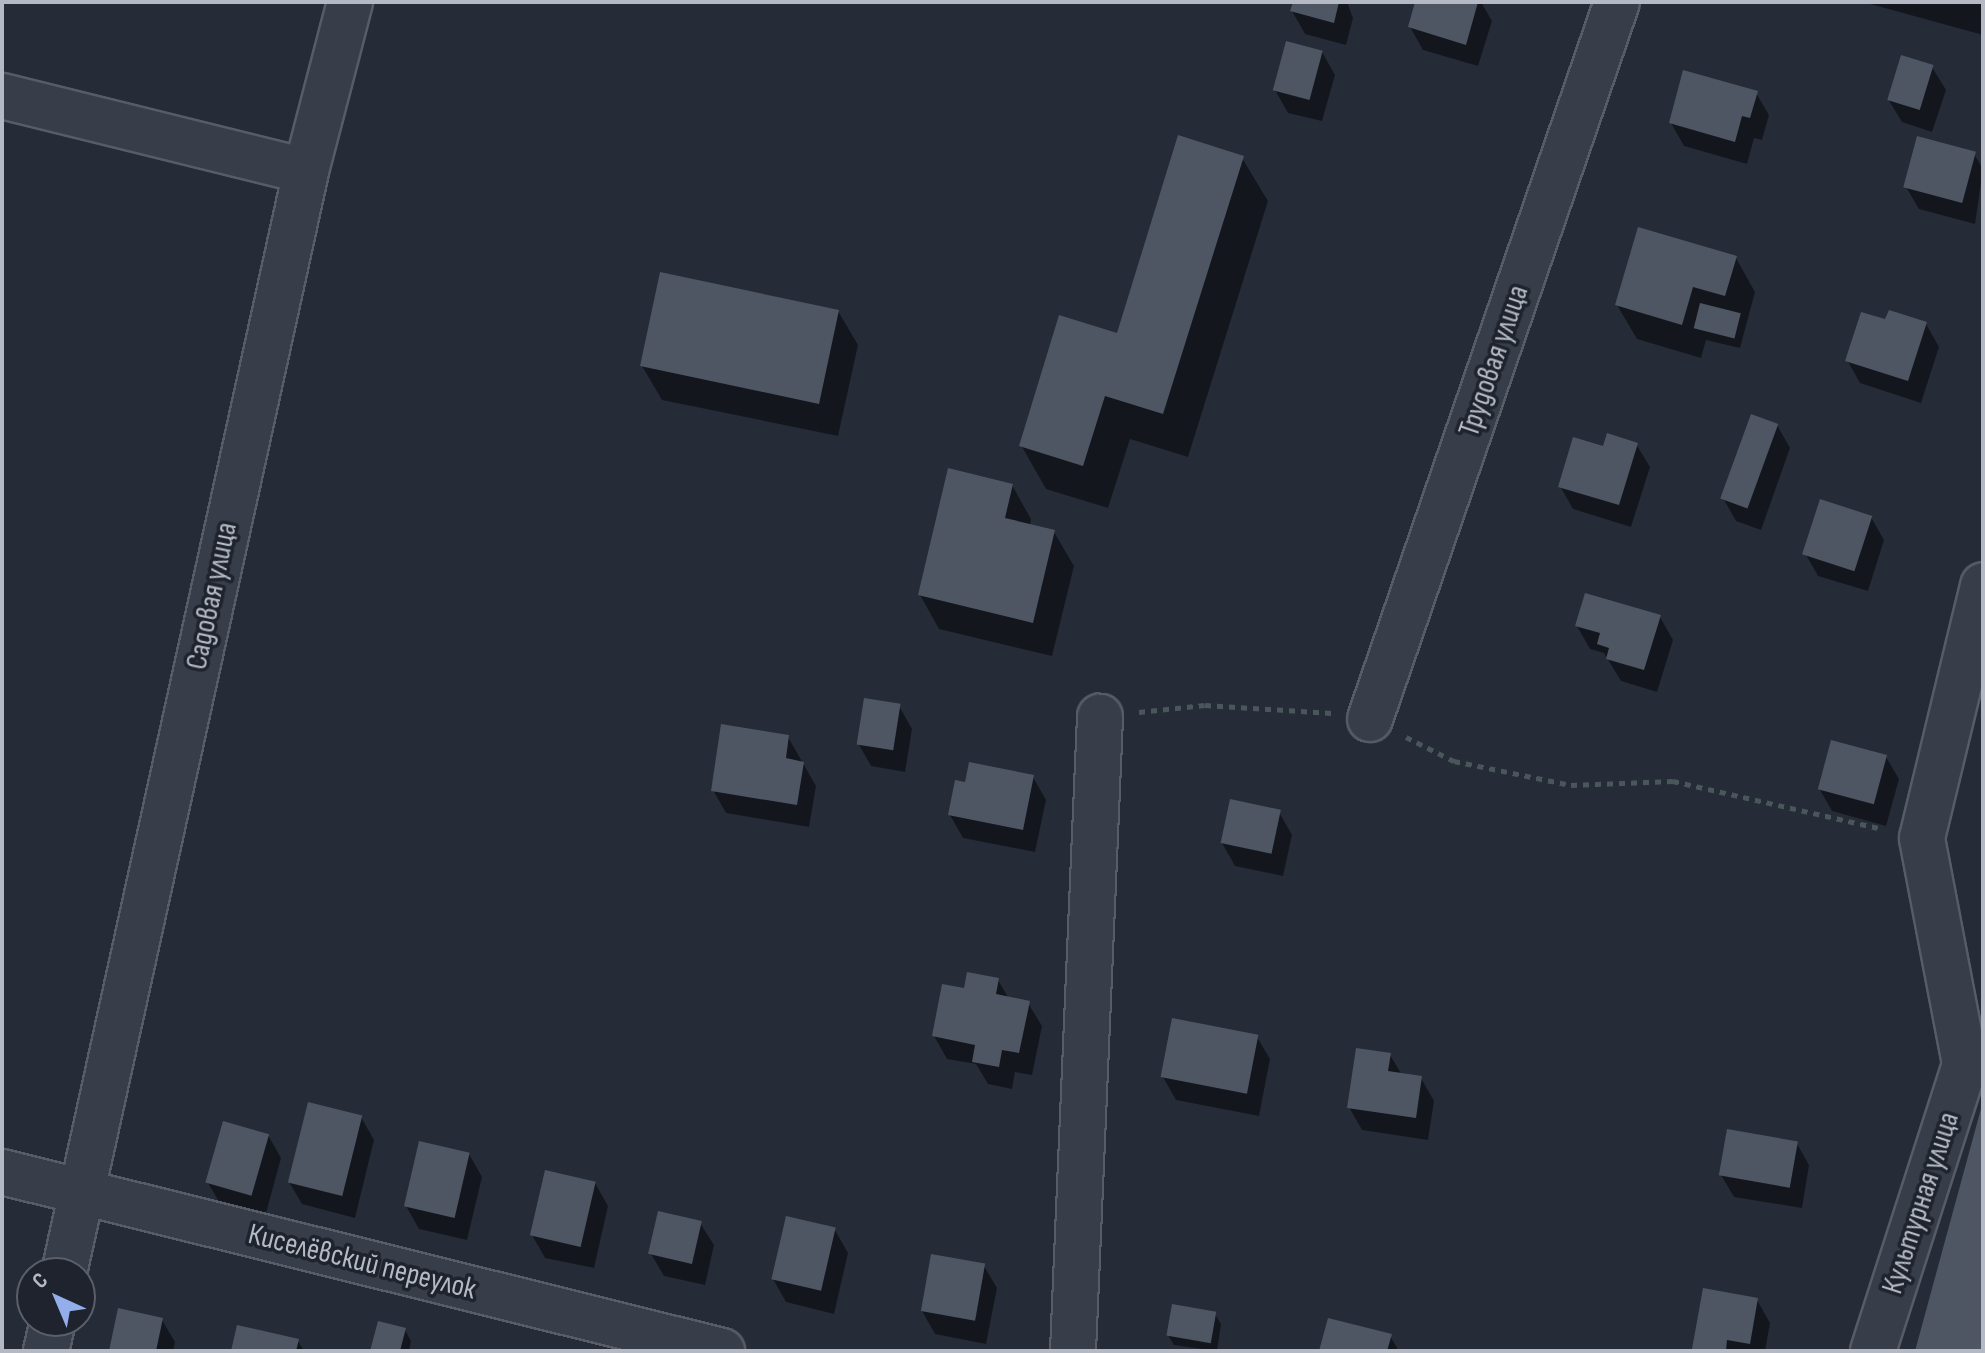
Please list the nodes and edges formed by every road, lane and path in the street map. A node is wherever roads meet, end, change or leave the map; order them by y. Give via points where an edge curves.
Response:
1 (350, 2) edge
2 (1617, 2) edge
3 (2, 96) edge
4 (306, 171) junction
5 (1983, 585) edge
6 (1100, 717) joint
7 (1370, 719) junction
8 (1922, 838) junction
9 (2, 1172) edge
10 (82, 1192) junction
11 (68, 1257) edge
12 (722, 1351) edge
13 (1073, 1351) edge
14 (1873, 1351) edge

1 - 4 street, Садовая улица
2 - 7 street, Трудовая улица
3 - 4 street
4 - 10 street, Садовая улица
5 - 8 street, Культурная улица
6 - 7 path via 1205,705 1316,710
6 - 13 street
7 - 8 path via 1454,761 1498,771 1571,785 1673,781
8 - 14 street, Культурная улица via 1965,1064
9 - 10 street, Киселёвский переулок
10 - 11 street, Садовая улица
10 - 12 street, Киселёвский переулок

